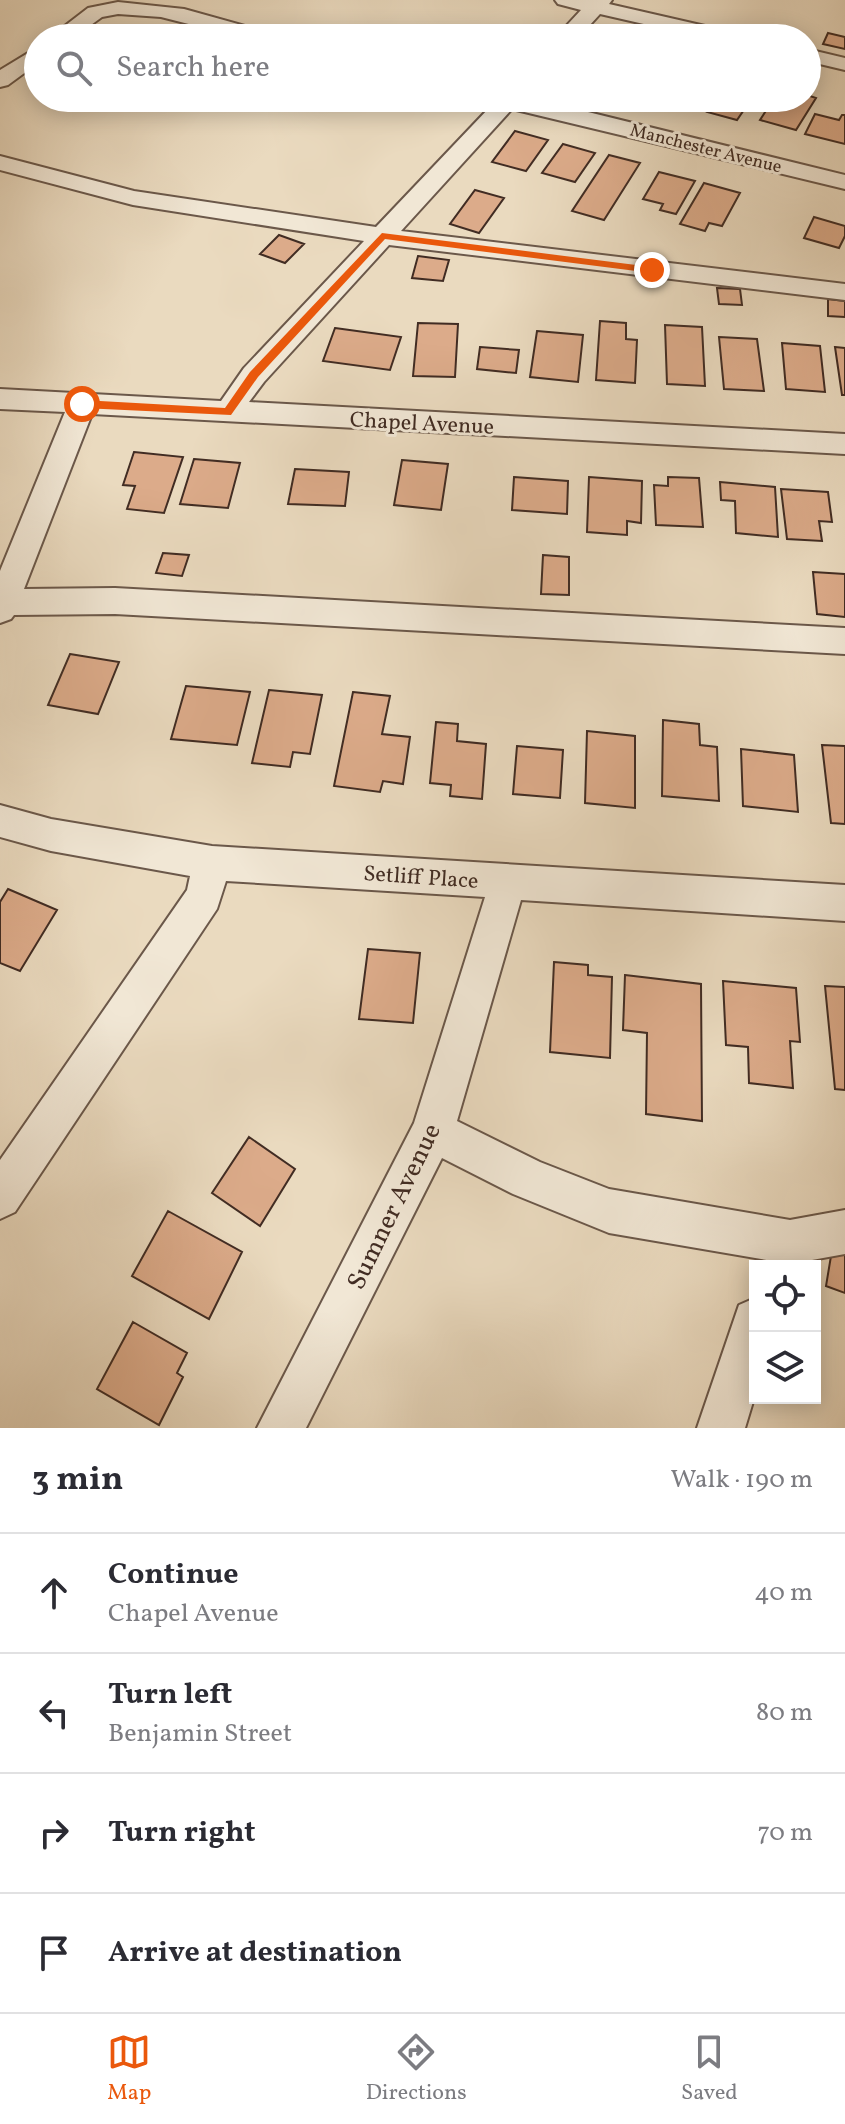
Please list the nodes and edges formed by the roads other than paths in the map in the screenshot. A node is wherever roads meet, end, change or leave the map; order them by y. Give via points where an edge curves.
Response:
1 (565, 0) edge
2 (598, 4) edge
3 (80, 24) edge
4 (220, 24) edge
5 (579, 24) edge
6 (677, 24) edge
7 (821, 58) edge
8 (24, 63) edge
9 (845, 64) edge
10 (0, 80) edge
11 (496, 112) edge
12 (560, 112) edge
13 (0, 163) edge
14 (845, 182) edge
15 (382, 236) junction
16 (845, 292) edge
17 (0, 399) edge
18 (82, 404) junction
19 (228, 412) junction
20 (845, 444) edge
21 (2, 606) edge
22 (845, 641) edge
23 (0, 821) edge
24 (212, 863) junction
25 (508, 882) junction
26 (845, 903) edge
27 (433, 1131) junction
28 (0, 1197) edge
29 (845, 1232) edge
30 (783, 1254) edge
31 (752, 1332) edge
32 (281, 1428) edge
33 (721, 1428) edge

1 - 2 street
2 - 5 street
2 - 6 street
3 - 4 street via 99,10 123,3 149,3
7 - 9 street
8 - 10 street
11 - 15 street
12 - 14 street, Manchester Avenue
13 - 15 street via 133,198
15 - 16 street
15 - 19 street via 254,375
17 - 18 street, Chapel Avenue
18 - 19 street, Chapel Avenue
18 - 21 street
19 - 20 street, Chapel Avenue
21 - 22 street via 115,601
23 - 24 street, Setliff Place
24 - 25 street, Setliff Place
24 - 28 street via 204,897
25 - 26 street, Setliff Place
25 - 27 street, Sumner Avenue
27 - 30 street via 528,1179 609,1211
27 - 32 street, Sumner Avenue
29 - 30 street
31 - 33 street

